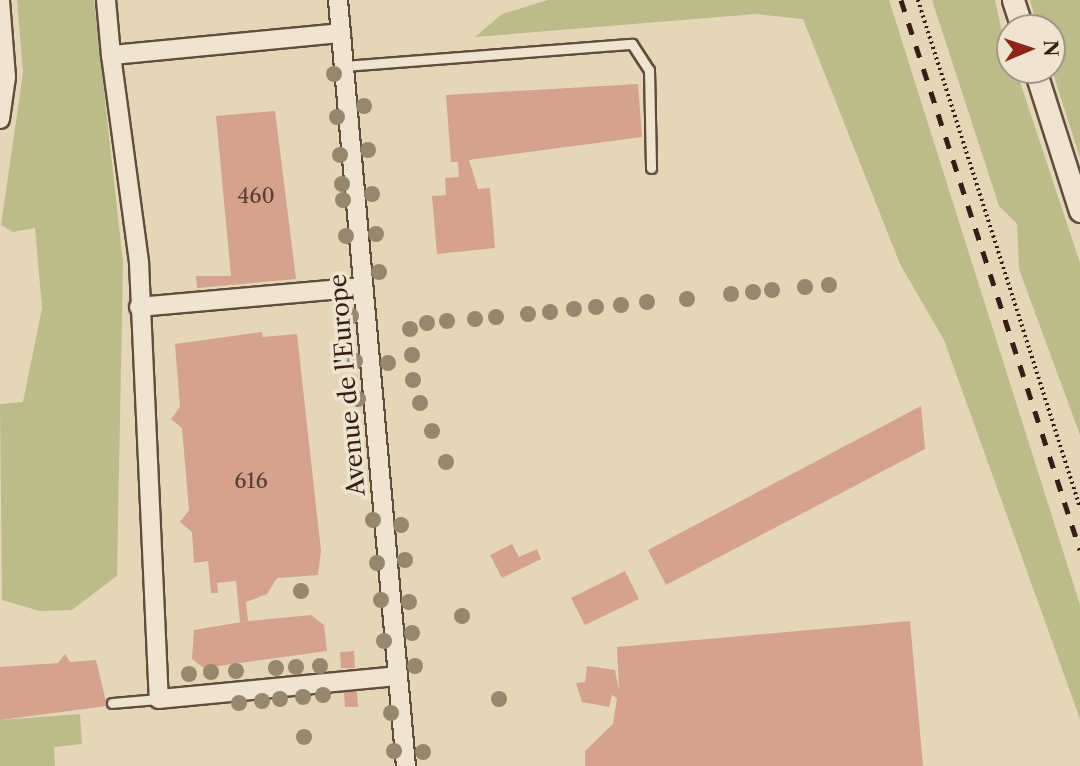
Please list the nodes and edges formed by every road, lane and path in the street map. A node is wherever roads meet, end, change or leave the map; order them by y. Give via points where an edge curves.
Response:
1 (0, 0) edge
2 (106, 0) edge
3 (338, 0) edge
4 (918, 0) edge
5 (341, 33) junction
6 (110, 55) junction
7 (344, 66) junction
8 (1039, 84) edge
9 (0, 119) edge
10 (651, 168) dead end
11 (1080, 211) edge
12 (363, 287) junction
13 (139, 307) junction
14 (1080, 507) edge
15 (398, 676) junction
16 (159, 699) junction
17 (112, 702) dead end
18 (406, 766) edge

1 - 9 street via 6,77
2 - 6 street
3 - 5 street, Avenue de l'Europe
4 - 14 path
5 - 6 street
5 - 7 street, Avenue de l'Europe
6 - 13 street via 139,262
7 - 10 lane via 632,44 649,70
7 - 12 street, Avenue de l'Europe
8 - 11 street
12 - 13 street
12 - 15 street, Avenue de l'Europe
13 - 16 street
15 - 16 street
15 - 18 street, Avenue de l'Europe
16 - 17 lane

